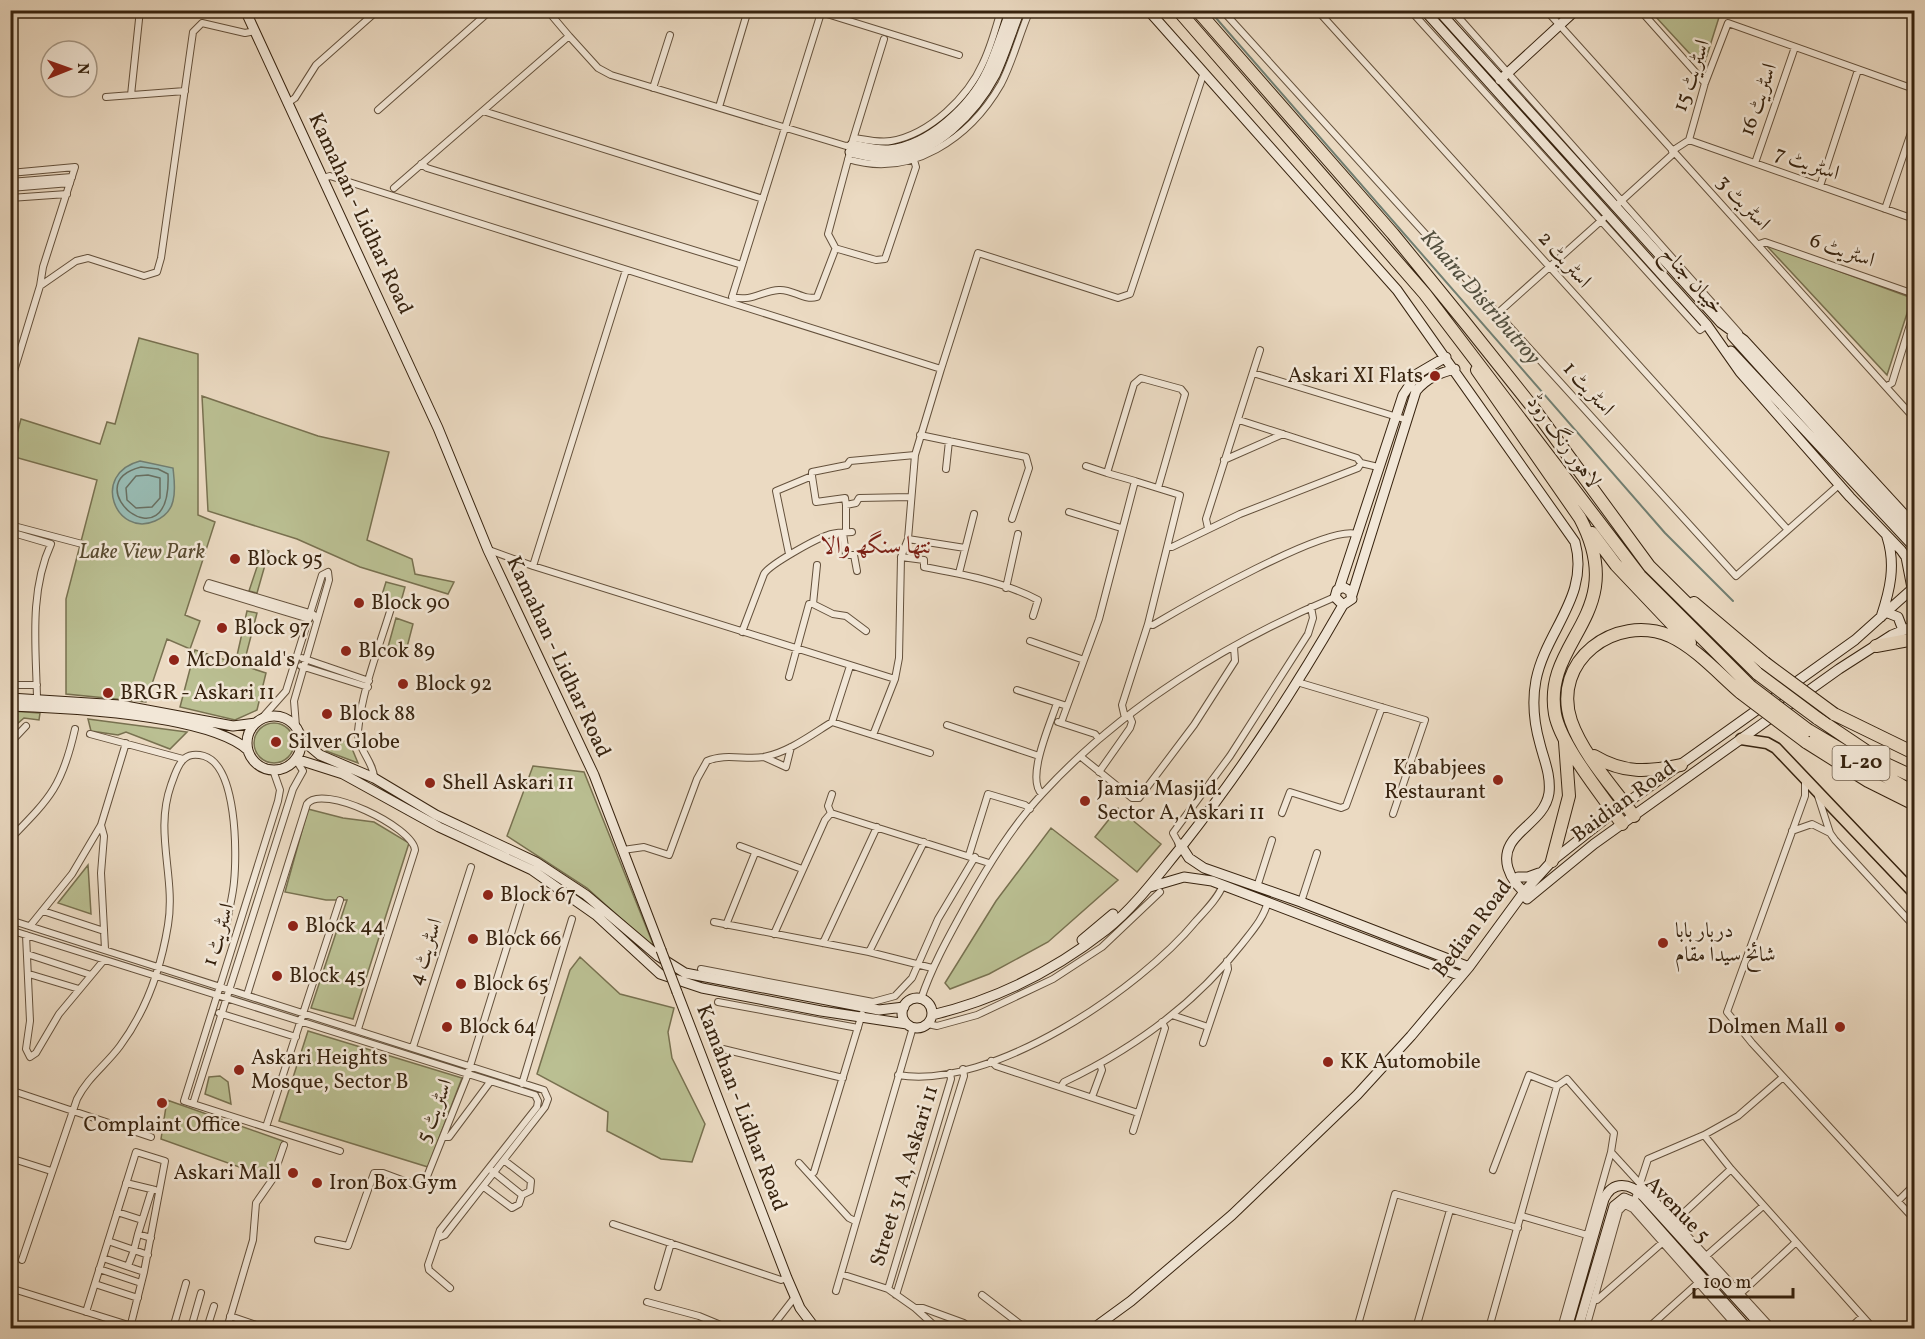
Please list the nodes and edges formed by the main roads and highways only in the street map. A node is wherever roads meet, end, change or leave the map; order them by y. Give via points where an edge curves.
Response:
1 (245, 10) edge
2 (1011, 10) edge
3 (1020, 10) edge
4 (1148, 10) edge
5 (1178, 10) edge
6 (1197, 10) edge
7 (1424, 10) edge
8 (1438, 10) edge
9 (1576, 10) edge
10 (1503, 76) junction
11 (1611, 211) junction
12 (1721, 323) junction
13 (1707, 325) junction
14 (1458, 335) junction
15 (1446, 357) junction
16 (1455, 369) junction
17 (1580, 518) junction
18 (1914, 524) edge
19 (1887, 537) junction
20 (1914, 537) edge
21 (1914, 547) edge
22 (1906, 557) junction
23 (1914, 563) edge
24 (1913, 587) edge
25 (1352, 595) junction
26 (1338, 598) junction
27 (1914, 606) edge
28 (1884, 616) junction
29 (1914, 626) edge
30 (1903, 630) junction
31 (1914, 639) edge
32 (1876, 646) junction
33 (1710, 666) junction
34 (1761, 669) junction
35 (1746, 690) junction
36 (10, 698) edge
37 (10, 706) edge
38 (259, 720) junction
39 (302, 739) junction
40 (1741, 739) junction
41 (1565, 741) junction
42 (248, 750) junction
43 (1588, 752) junction
44 (1914, 753) edge
45 (296, 759) junction
46 (1681, 765) junction
47 (1914, 777) edge
48 (1912, 802) edge
49 (1626, 804) junction
50 (1614, 812) junction
51 (1635, 816) junction
52 (1622, 824) junction
53 (1180, 844) junction
54 (501, 850) junction
55 (1548, 866) junction
56 (1161, 868) junction
57 (1508, 868) junction
58 (1214, 876) junction
59 (1518, 877) junction
60 (1166, 880) junction
61 (1147, 888) junction
62 (1530, 891) junction
63 (1914, 892) edge
64 (1305, 904) junction
65 (1305, 916) junction
66 (1357, 925) junction
67 (1354, 936) junction
68 (1468, 967) junction
69 (1461, 976) junction
70 (904, 1007) junction
71 (862, 1012) junction
72 (930, 1016) junction
73 (910, 1026) junction
74 (1105, 1325) edge
75 (815, 1329) edge
76 (1094, 1329) edge
77 (1567, 1329) edge
78 (1578, 1329) edge
79 (1747, 1329) edge
80 (1763, 1329) edge

1 - 75 main road, Kamahan - Lidhar Road, bridge via 438,428 488,550 594,775 787,1278
2 - 3 main road via 987,73 971,98 950,119 901,147 850,148 879,158 904,156 955,126 994,76
4 - 15 main road via 1397,290
5 - 14 highway, لاہور رنگ روڈ / L-20 via 1376,235
6 - 34 highway, لاہور رنگ روڈ / L-20 via 1393,234 1534,409 1659,577
7 - 11 main road, خیبان جناح
8 - 10 main road, خیبان جناح
9 - 10 main road
10 - 11 main road, خیبان جناح
11 - 12 main road, خیبان جناح
11 - 13 main road, خیبان جناح
12 - 18 main road, خیبان جناح via 1744,340
12 - 20 main road
13 - 19 main road, خیبان جناح via 1740,372
13 - 21 main road
14 - 17 highway via 1484,384
14 - 35 highway, لاہور رنگ روڈ / L-20 via 1626,560
15 - 16 main road
15 - 26 main road via 1418,374 1402,395
16 - 25 main road via 1425,381 1416,391
16 - 57 main road via 1570,532 1578,552 1574,596 1539,666 1534,696 1535,723 1548,772 1547,800 1533,822 1509,844
17 - 33 highway via 1616,565
17 - 41 highway via 1594,550 1595,593 1557,678 1555,713
19 - 22 main road, خیبان جناح
19 - 28 main road via 1892,559
22 - 23 main road, خیبان جناح
22 - 24 main road
24 - 27 main road
24 - 28 main road, Bedian Road
25 - 26 main road via 1350,602
25 - 26 main road via 1347,588
26 - 53 main road via 1250,746
26 - 53 main road via 1297,682 1254,750
28 - 30 main road via 1898,618
28 - 46 main road, Bedian Road via 1800,682
29 - 30 main road
30 - 32 main road
31 - 32 highway
32 - 40 main road, Baidian Road
33 - 35 highway
33 - 43 highway via 1679,641 1657,632 1626,630 1595,644 1576,667 1568,699 1571,720
34 - 44 highway, bridge via 1834,714
34 - 47 highway, لاہور رنگ روڈ / L-20, bridge via 1817,718 1884,763
35 - 48 highway, لاہور رنگ روڈ / L-20, bridge via 1807,736
36 - 38 main road via 120,705 233,726
37 - 42 main road via 92,711 170,722 230,737
38 - 39 main road via 281,716 296,726
38 - 42 main road via 248,735
39 - 45 main road
39 - 54 main road via 320,755 374,778
40 - 51 main road, Baidian Road
40 - 63 main road via 1776,748
41 - 50 highway
41 - 55 highway via 1569,796
42 - 45 main road via 261,766 273,770
43 - 46 highway via 1616,768 1636,772
43 - 49 highway
45 - 54 main road via 343,774 439,827
46 - 49 main road, Bedian Road
49 - 50 main road, Bedian Road
49 - 51 highway
50 - 52 highway
50 - 55 main road, Bedian Road
51 - 52 main road, Baidian Road
52 - 62 main road, Baidian Road
53 - 56 main road
53 - 58 main road via 1193,862
54 - 71 main road via 573,897 660,975 702,988
55 - 59 main road via 1528,877
55 - 62 main road, Bedian Road
56 - 60 main road
56 - 61 main road
56 - 72 main road via 1104,924 1057,957 1027,975
57 - 59 main road
57 - 62 main road via 1513,880
58 - 60 main road
58 - 64 main road
58 - 65 main road via 1223,885
59 - 62 main road
60 - 61 main road
61 - 72 main road via 1107,929 1061,961 1006,990
62 - 68 main road, Bedian Road via 1508,913
64 - 65 main road
64 - 66 main road
65 - 67 main road
66 - 67 main road
66 - 68 main road
67 - 69 main road
68 - 69 main road, Bedian Road
69 - 74 main road, Bedian Road via 1357,1095 1272,1179
70 - 71 main road
70 - 72 main road via 921,999
70 - 73 main road via 903,1016
71 - 73 main road
72 - 73 main road via 921,1028
74 - 76 main road, Bedian Road
77 - 80 main road, Avenue 5 via 1601,1198 1619,1185 1638,1186
78 - 79 main road, Avenue 5 via 1614,1206 1624,1198 1634,1202

